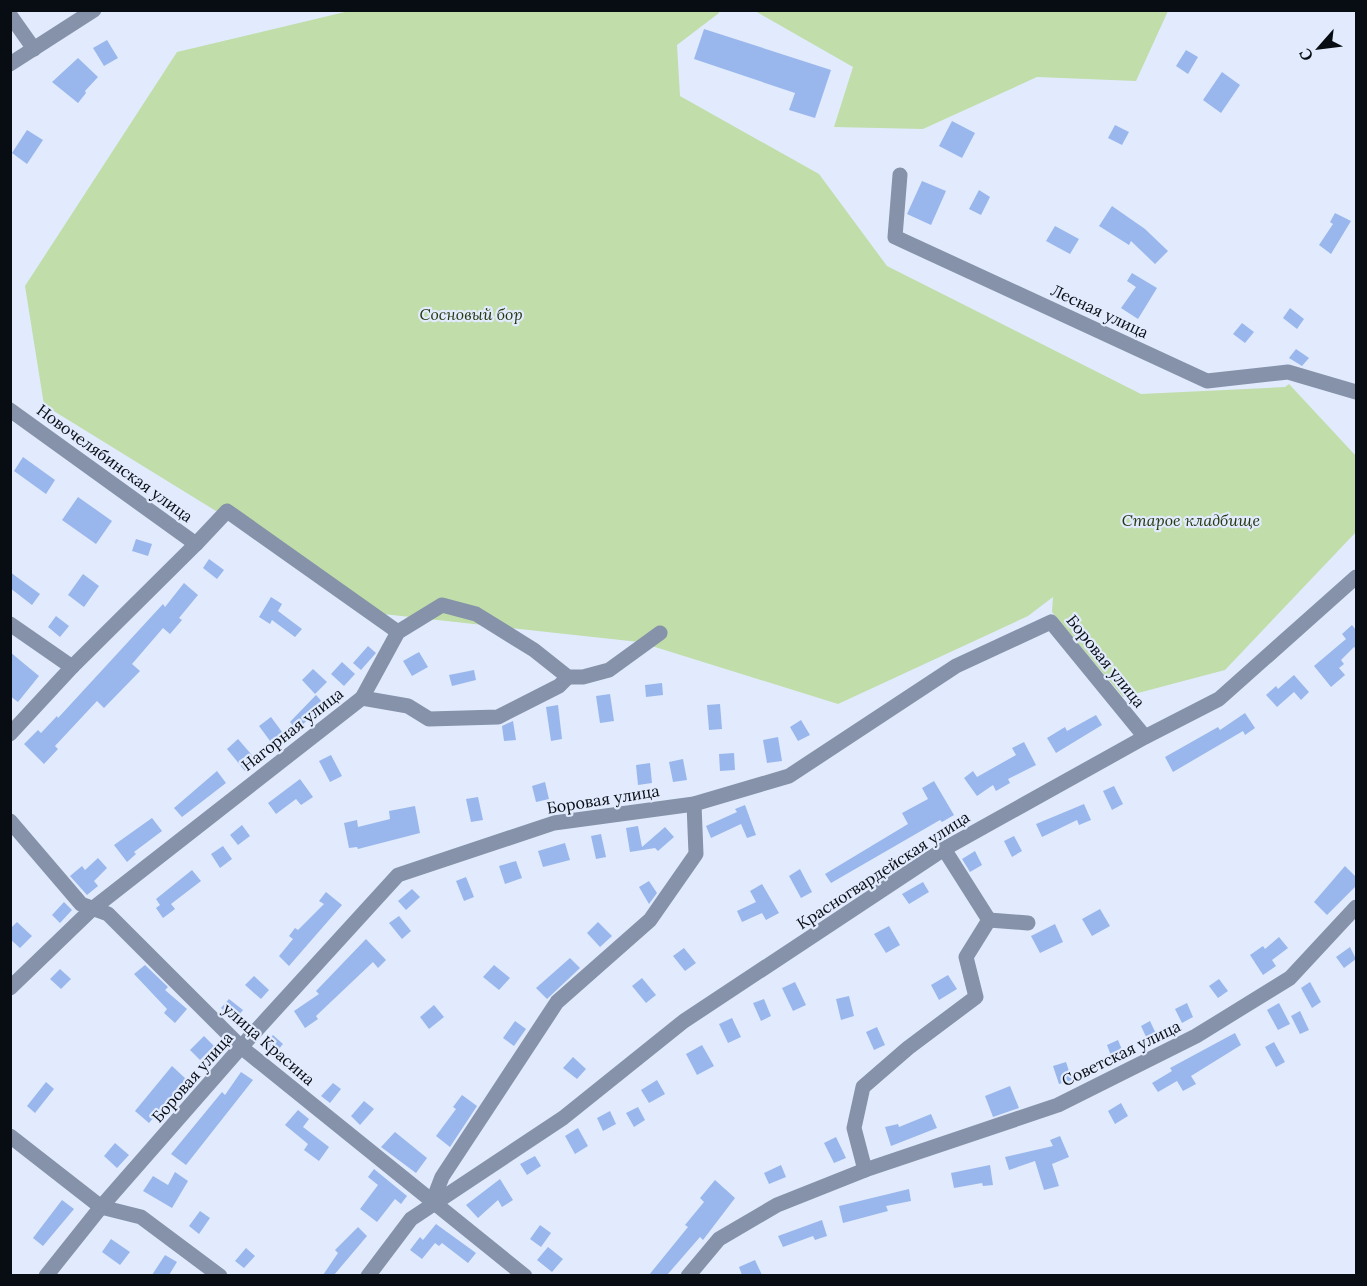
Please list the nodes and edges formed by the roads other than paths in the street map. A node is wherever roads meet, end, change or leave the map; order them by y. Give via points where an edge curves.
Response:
1 (94, 10) edge
2 (10, 15) edge
3 (34, 49) junction
4 (10, 64) edge
5 (900, 175) dead end
6 (1356, 392) edge
7 (10, 410) edge
8 (196, 544) junction
9 (1356, 577) edge
10 (10, 624) edge
11 (398, 632) junction
12 (660, 633) dead end
13 (72, 667) junction
14 (568, 677) junction
15 (362, 698) junction
16 (10, 734) edge
17 (1145, 737) junction
18 (694, 804) junction
19 (10, 821) edge
20 (944, 849) junction
21 (1356, 907) edge
22 (91, 910) junction
23 (990, 920) junction
24 (1028, 923) dead end
25 (10, 987) edge
26 (241, 1047) junction
27 (10, 1136) edge
28 (865, 1170) junction
29 (432, 1203) junction
30 (101, 1207) junction
31 (46, 1275) edge
32 (220, 1275) edge
33 (368, 1275) edge
34 (525, 1275) edge
35 (688, 1275) edge

1 - 3 street
2 - 3 street
3 - 4 street
5 - 6 street, Лесная улица via 895,237 1207,381 1288,372
7 - 8 street, Новочелябинская улица
8 - 11 street, Новочелябинская улица via 227,511
8 - 13 street
9 - 17 street, Красногвардейская улица via 1220,699
10 - 13 street
11 - 14 street, Нагорная улица via 442,605 476,614 534,650
11 - 15 street, Нагорная улица
12 - 14 street via 609,670
13 - 16 street
14 - 15 street via 559,686 498,717 429,719 408,706
15 - 22 street, Нагорная улица
17 - 18 street, Боровая улица via 1051,622 956,666 789,776
17 - 20 street, Красногвардейская улица
18 - 26 street, Боровая улица via 555,823 398,876
18 - 29 street, Красногвардейская улица via 696,854 650,920 557,1002 442,1177
19 - 22 street, улица Красина via 81,904
20 - 23 street
20 - 29 street, Красногвардейская улица via 684,1021 563,1118
21 - 28 street, Советская улица via 1290,978 1196,1036 1058,1105
22 - 25 street, Нагорная улица
22 - 26 street, улица Красина via 108,915
23 - 24 street
23 - 28 street via 966,957 976,997 863,1087 854,1128
26 - 29 street, улица Красина
26 - 30 street, Боровая улица
27 - 30 street
28 - 35 street, Советская улица via 777,1205 719,1239
29 - 33 street, Красногвардейская улица via 411,1219
29 - 34 street, улица Красина
30 - 31 street, Боровая улица
30 - 32 street via 141,1217

